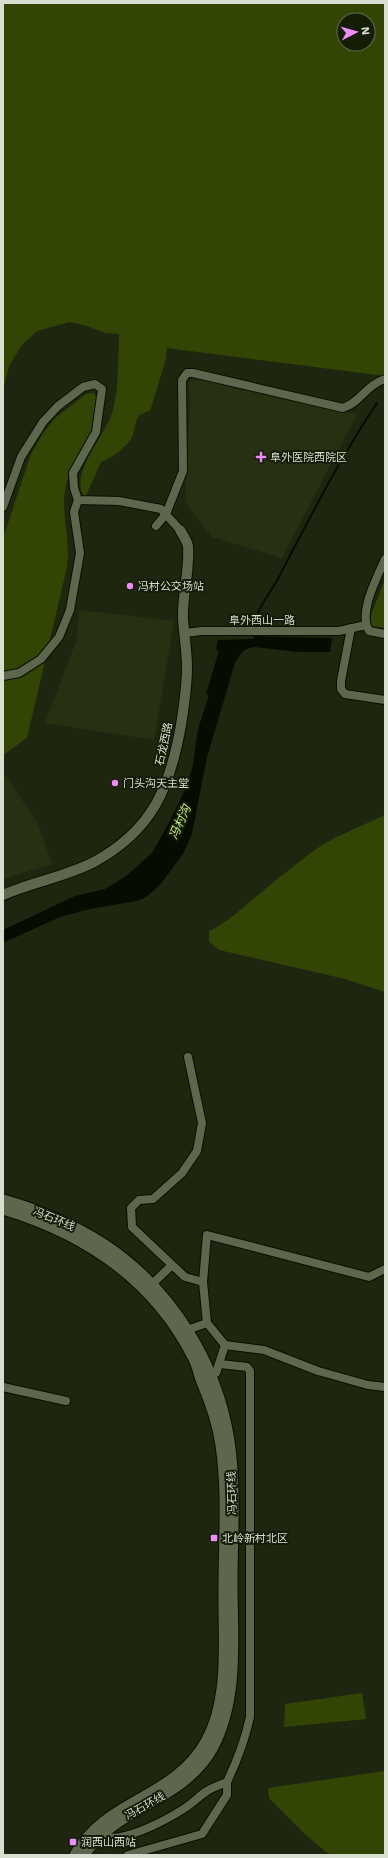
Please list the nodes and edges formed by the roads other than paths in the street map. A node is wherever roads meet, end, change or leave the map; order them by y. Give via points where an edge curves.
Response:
1 (385, 379) edge
2 (78, 500) junction
3 (3, 507) edge
4 (166, 514) junction
5 (156, 526) dead end
6 (180, 530) joint
7 (385, 559) edge
8 (366, 625) junction
9 (351, 628) junction
10 (185, 634) junction
11 (385, 634) edge
12 (3, 676) edge
13 (385, 700) edge
14 (3, 896) edge
15 (188, 1057) dead end
16 (3, 1200) edge
17 (3, 1210) edge
18 (171, 1266) junction
19 (385, 1269) edge
20 (203, 1282) junction
21 (151, 1285) junction
22 (207, 1323) junction
23 (187, 1330) junction
24 (225, 1345) junction
25 (220, 1364) junction
26 (206, 1378) junction
27 (3, 1387) edge
28 (385, 1387) edge
29 (66, 1401) dead end
30 (227, 1782) junction
31 (96, 1833) junction
32 (75, 1855) edge
33 (84, 1855) edge
34 (128, 1855) edge

1 - 4 street via 343,408 193,373 187,374 182,380 183,471
2 - 3 street via 73,473 96,432 102,389 95,384 83,387 58,406 43,422 21,457
2 - 4 street via 119,501 161,509
2 - 12 street via 74,512 80,553 70,610 59,637 40,659 19,673
4 - 5 street
4 - 6 street
6 - 10 street, 石龙西路 via 188,545 183,618
7 - 8 street via 371,594 365,616
8 - 9 street, 阜外西山一路
8 - 11 street via 369,631
9 - 10 street, 阜外西山一路 via 338,631 202,631
9 - 13 street via 341,688 345,694
10 - 14 street, 石龙西路 via 187,668 178,744 166,786 147,818 121,844 93,862
15 - 18 street via 202,1123 197,1151 182,1173 153,1199 138,1200 131,1208 132,1227
16 - 21 main road, 冯石环线 via 61,1221 87,1234 118,1254
17 - 26 main road, 冯石环线 via 33,1219 73,1236 121,1268 136,1281 169,1319
18 - 20 street via 184,1278
18 - 21 street
19 - 20 street via 369,1277 207,1235
20 - 22 street
21 - 23 main road, 冯石环线
22 - 23 street
22 - 24 street
23 - 26 main road, 冯石环线 via 199,1348
24 - 25 street
24 - 28 street via 264,1350 318,1371 368,1385
25 - 26 street via 216,1373
25 - 30 street via 247,1367 250,1370 250,1717 239,1756
26 - 31 main road, 冯石环线 via 216,1418 224,1480 223,1672 216,1714 207,1740 184,1770 169,1783 110,1816
27 - 29 street
30 - 31 street via 208,1790 185,1808 157,1824 119,1838 107,1838
30 - 34 street via 227,1795 202,1834
31 - 32 main road, 冯石环线 via 85,1839
31 - 33 main road, 冯石环线

